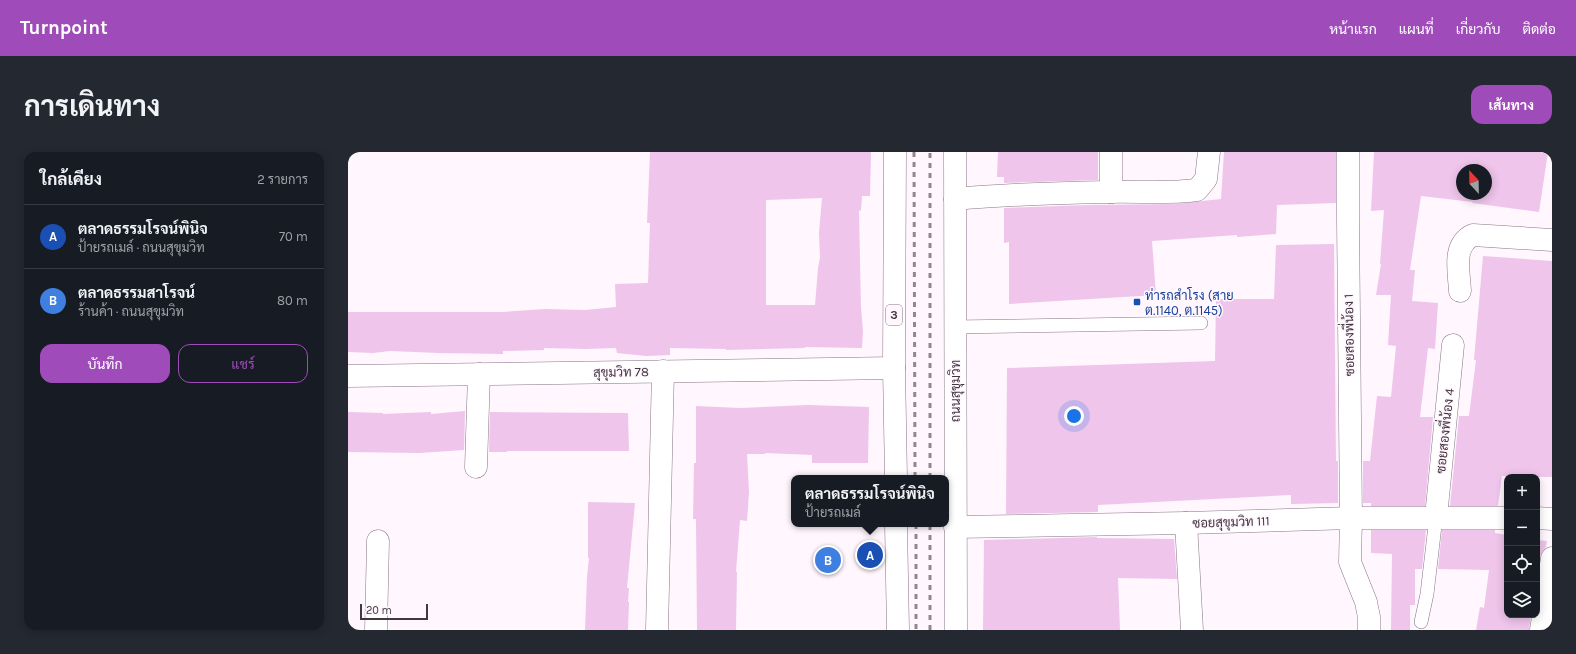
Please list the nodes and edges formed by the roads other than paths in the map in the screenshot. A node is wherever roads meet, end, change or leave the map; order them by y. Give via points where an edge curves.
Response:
1 (895, 152) edge
2 (955, 152) edge
3 (1110, 152) edge
4 (1209, 152) edge
5 (1348, 152) edge
6 (1111, 192) junction
7 (955, 198) junction
8 (1552, 240) edge
9 (1460, 291) dead end
10 (1201, 322) dead end
11 (955, 327) junction
12 (1453, 345) dead end
13 (894, 368) junction
14 (663, 371) junction
15 (479, 374) junction
16 (348, 376) edge
17 (476, 467) dead end
18 (896, 475) edge
19 (1436, 517) junction
20 (1351, 518) junction
21 (1504, 518) edge
22 (1540, 518) edge
23 (1552, 519) edge
24 (1186, 523) junction
25 (896, 527) edge
26 (956, 527) junction
27 (378, 541) dead end
28 (1552, 558) edge
29 (1421, 622) dead end
30 (376, 630) edge
31 (657, 630) edge
32 (898, 630) edge
33 (956, 630) edge
34 (1192, 630) edge
35 (1369, 630) edge
36 (1541, 630) edge

1 - 13 main road, 3
2 - 7 main road, ถนนสุขุมวิท
3 - 6 main road
4 - 6 main road via 1206,179 1197,190
5 - 20 main road, ซอยสองพี่น้อง 1
6 - 7 main road
7 - 11 main road, ถนนสุขุมวิท
8 - 9 main road via 1473,235 1466,238 1458,250
10 - 11 lane
11 - 26 main road, ถนนสุขุมวิท
12 - 19 main road, ซอยสองพี่น้อง 4
13 - 14 main road, สุขุมวิท 78
13 - 18 main road, 3
14 - 15 main road, สุขุมวิท 78
14 - 31 main road
15 - 16 main road, สุขุมวิท 78
15 - 17 main road
19 - 20 main road, ซอยสุขุมวิท 111
19 - 21 main road, ซอยสุขุมวิท 111
19 - 29 lane
20 - 24 main road, ซอยสุขุมวิท 111
20 - 35 main road, ซอยสองพี่น้อง 1 via 1350,562 1366,602
22 - 23 main road
24 - 26 main road, ซอยสุขุมวิท 111
24 - 34 main road
25 - 32 main road
26 - 33 main road, ถนนสุขุมวิท
27 - 30 main road
28 - 36 main road

